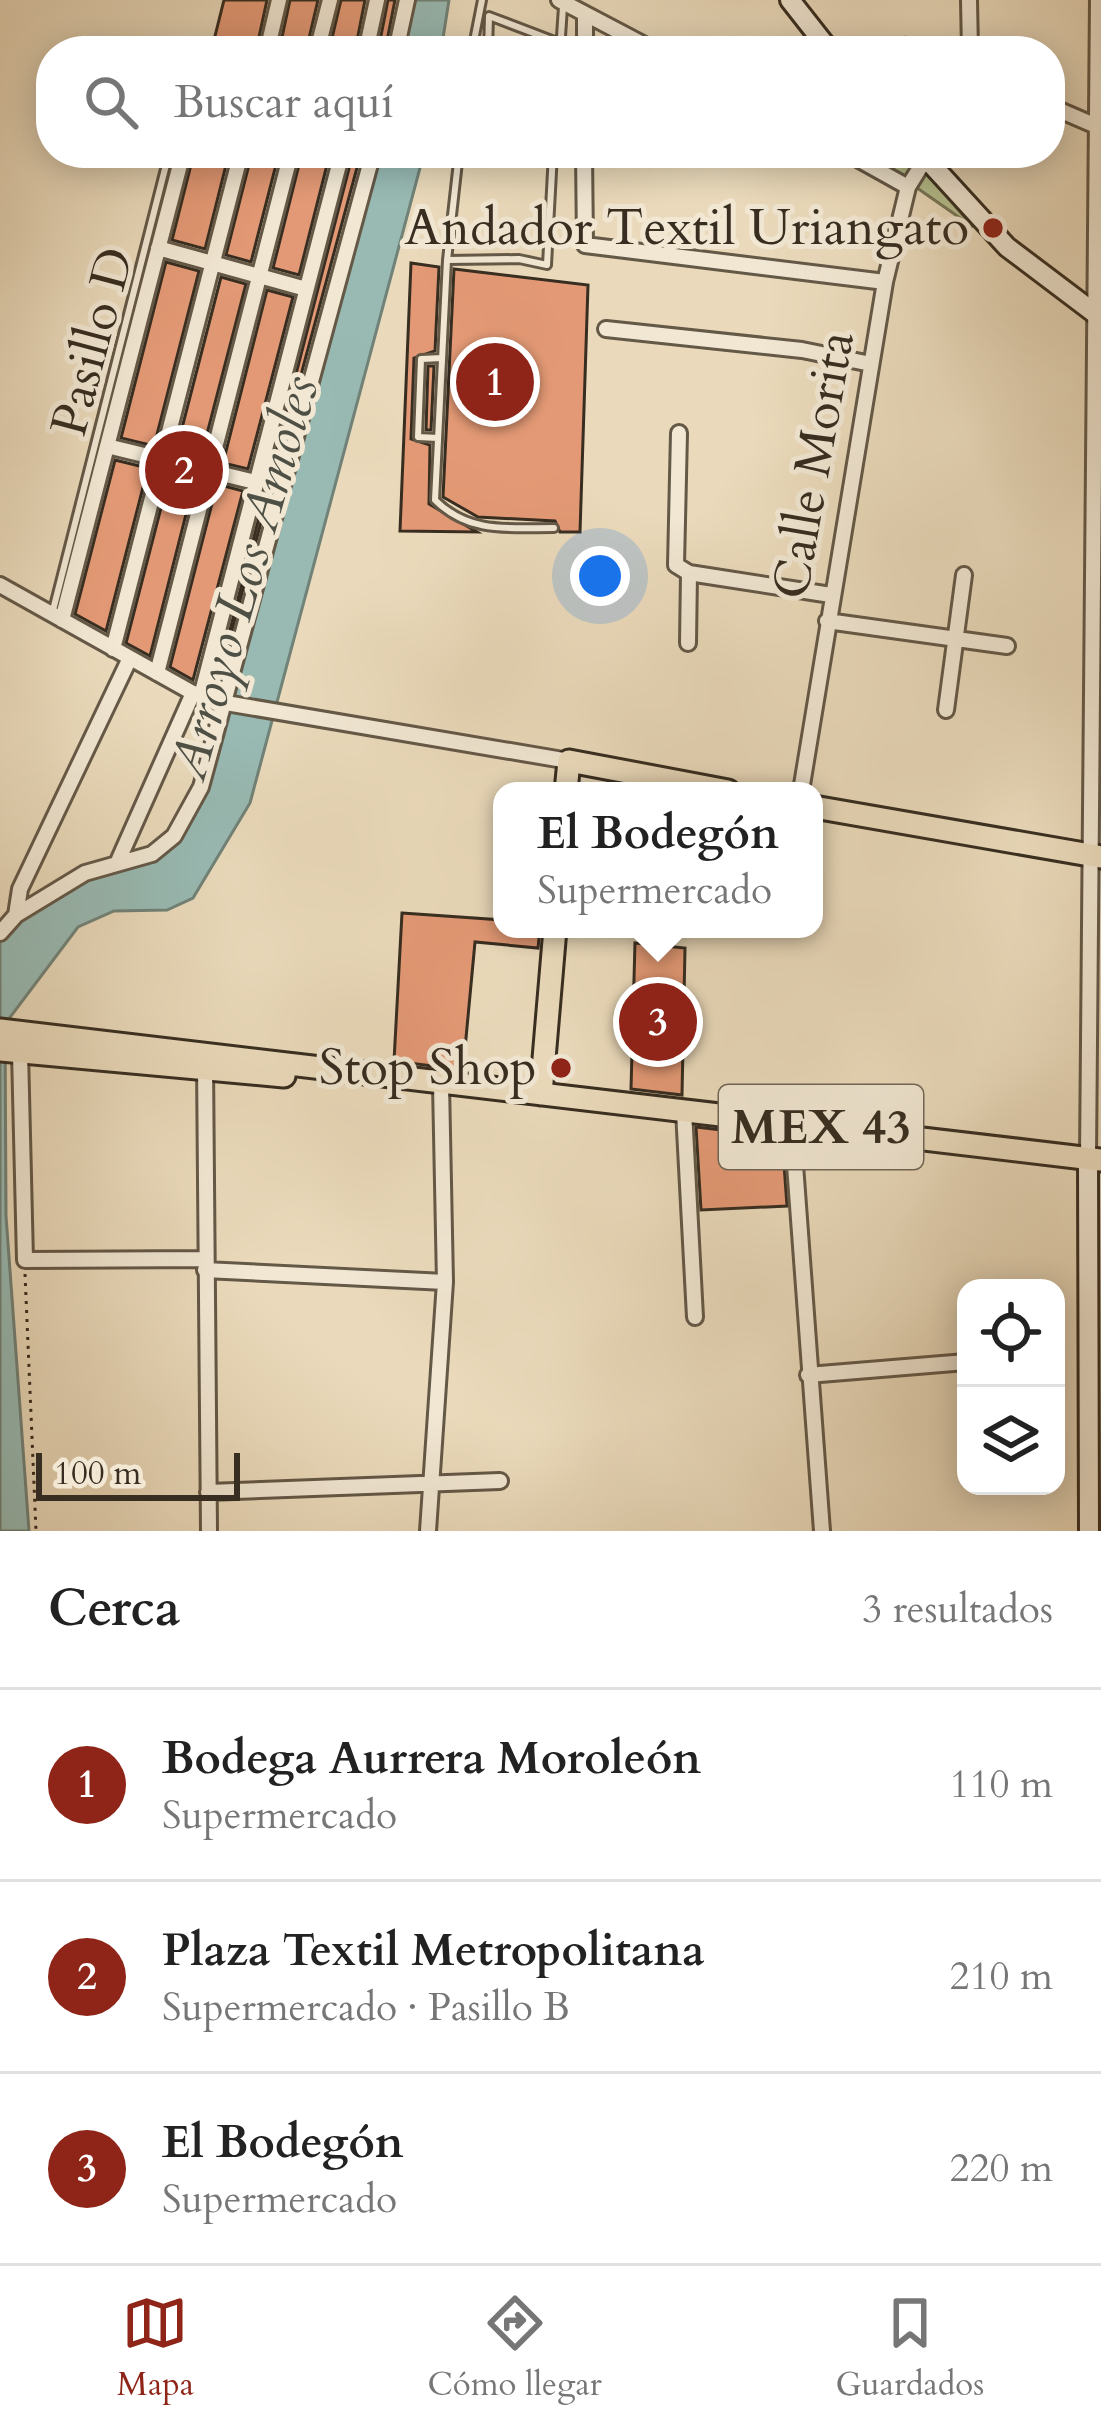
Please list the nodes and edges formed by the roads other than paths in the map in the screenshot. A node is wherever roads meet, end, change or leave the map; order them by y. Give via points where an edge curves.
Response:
1 (279, 0) edge
2 (330, 0) edge
3 (377, 0) edge
4 (407, 0) edge
5 (482, 0) edge
6 (790, 0) edge
7 (969, 0) edge
8 (1098, 0) edge
9 (561, 1) edge
10 (585, 14) junction
11 (271, 36) edge
12 (321, 36) edge
13 (369, 36) edge
14 (399, 36) edge
15 (475, 36) edge
16 (488, 36) edge
17 (535, 36) edge
18 (560, 36) edge
19 (585, 36) edge
20 (627, 36) edge
21 (818, 36) edge
22 (970, 36) edge
23 (1065, 112) edge
24 (1099, 127) edge
25 (165, 168) edge
26 (179, 168) edge
27 (237, 168) edge
28 (287, 168) edge
29 (338, 168) edge
30 (369, 168) edge
31 (457, 168) edge
32 (552, 168) edge
33 (584, 168) edge
34 (874, 168) edge
35 (917, 168) edge
36 (934, 168) edge
37 (908, 187) junction
38 (158, 248) junction
39 (447, 260) junction
40 (213, 262) junction
41 (259, 274) junction
42 (885, 282) junction
43 (306, 290) junction
44 (1097, 316) edge
45 (606, 329) dead end
46 (442, 358) junction
47 (871, 364) junction
48 (679, 434) dead end
49 (438, 438) junction
50 (107, 446) junction
51 (160, 459) junction
52 (210, 470) junction
53 (255, 482) junction
54 (554, 528) dead end
55 (689, 573) junction
56 (964, 575) dead end
57 (0, 585) edge
58 (831, 596) junction
59 (57, 617) junction
60 (827, 621) junction
61 (956, 640) junction
62 (688, 643) dead end
63 (1007, 646) dead end
64 (113, 649) junction
65 (130, 658) junction
66 (158, 674) junction
67 (197, 694) junction
68 (224, 703) junction
69 (946, 710) dead end
70 (569, 761) junction
71 (567, 782) edge
72 (680, 782) edge
73 (802, 782) edge
74 (823, 809) edge
75 (1096, 856) edge
76 (119, 859) junction
77 (16, 915) junction
78 (0, 933) edge
79 (554, 938) edge
80 (8, 1043) edge
81 (205, 1062) junction
82 (441, 1084) junction
83 (542, 1094) junction
84 (684, 1111) junction
85 (792, 1124) junction
86 (1095, 1159) edge
87 (205, 1265) junction
88 (446, 1282) junction
89 (695, 1317) dead end
90 (957, 1363) edge
91 (808, 1375) junction
92 (500, 1481) dead end
93 (431, 1484) junction
94 (208, 1492) junction
95 (208, 1531) edge
96 (428, 1531) edge
97 (822, 1531) edge
98 (1089, 1531) edge

1 - 11 street
2 - 12 street
3 - 13 street
4 - 14 street
5 - 15 lane
6 - 21 street
7 - 22 street
8 - 24 street
9 - 10 street
9 - 18 lane
10 - 19 street
10 - 20 street
16 - 17 lane via 489,16
23 - 24 street
24 - 44 street
25 - 59 lane
26 - 38 street, Pasillo D
27 - 40 street
28 - 41 street
29 - 43 street
30 - 68 street
31 - 39 lane
32 - 39 lane via 547,265
33 - 42 street via 585,245
34 - 37 street
35 - 37 street, Calle Morita
36 - 44 street via 1006,247
37 - 42 street, Calle Morita
38 - 40 street
38 - 50 street, Pasillo D
39 - 46 lane
40 - 41 street
40 - 51 street
41 - 43 street
41 - 52 street
42 - 47 street, Calle Morita
43 - 53 street
44 - 75 street
45 - 47 street
46 - 49 lane
46 - 49 lane via 421,359 418,437
47 - 58 street, Calle Morita
48 - 55 street via 676,565
49 - 54 lane via 435,500 454,520
50 - 51 street
50 - 59 street, Pasillo D
51 - 52 street
51 - 64 street
52 - 53 street
52 - 66 street
53 - 67 street
55 - 58 street
55 - 62 street
56 - 61 street
57 - 59 street
58 - 60 street, Calle Morita
59 - 64 street
60 - 61 street
60 - 73 street, Calle Morita
61 - 63 street
61 - 69 street
64 - 65 street
65 - 66 street
65 - 77 street via 20,889
66 - 67 street
67 - 68 street
67 - 76 street
68 - 70 street
68 - 76 street via 201,787 174,836 152,854
70 - 71 main road
70 - 72 main road
74 - 75 main road
75 - 86 street
76 - 77 street
77 - 78 street
79 - 83 main road
80 - 81 main road, MEX 43
80 - 87 street via 25,1260
81 - 82 main road, MEX 43
81 - 87 street
82 - 83 main road, MEX 43
82 - 88 street
83 - 84 main road, MEX 43
84 - 85 main road, MEX 43
84 - 89 street
85 - 86 main road, MEX 43
85 - 91 street
86 - 98 street
87 - 88 street
87 - 94 street
88 - 93 street
90 - 91 street
91 - 97 street
92 - 93 street
93 - 94 street
93 - 96 street
94 - 95 street

